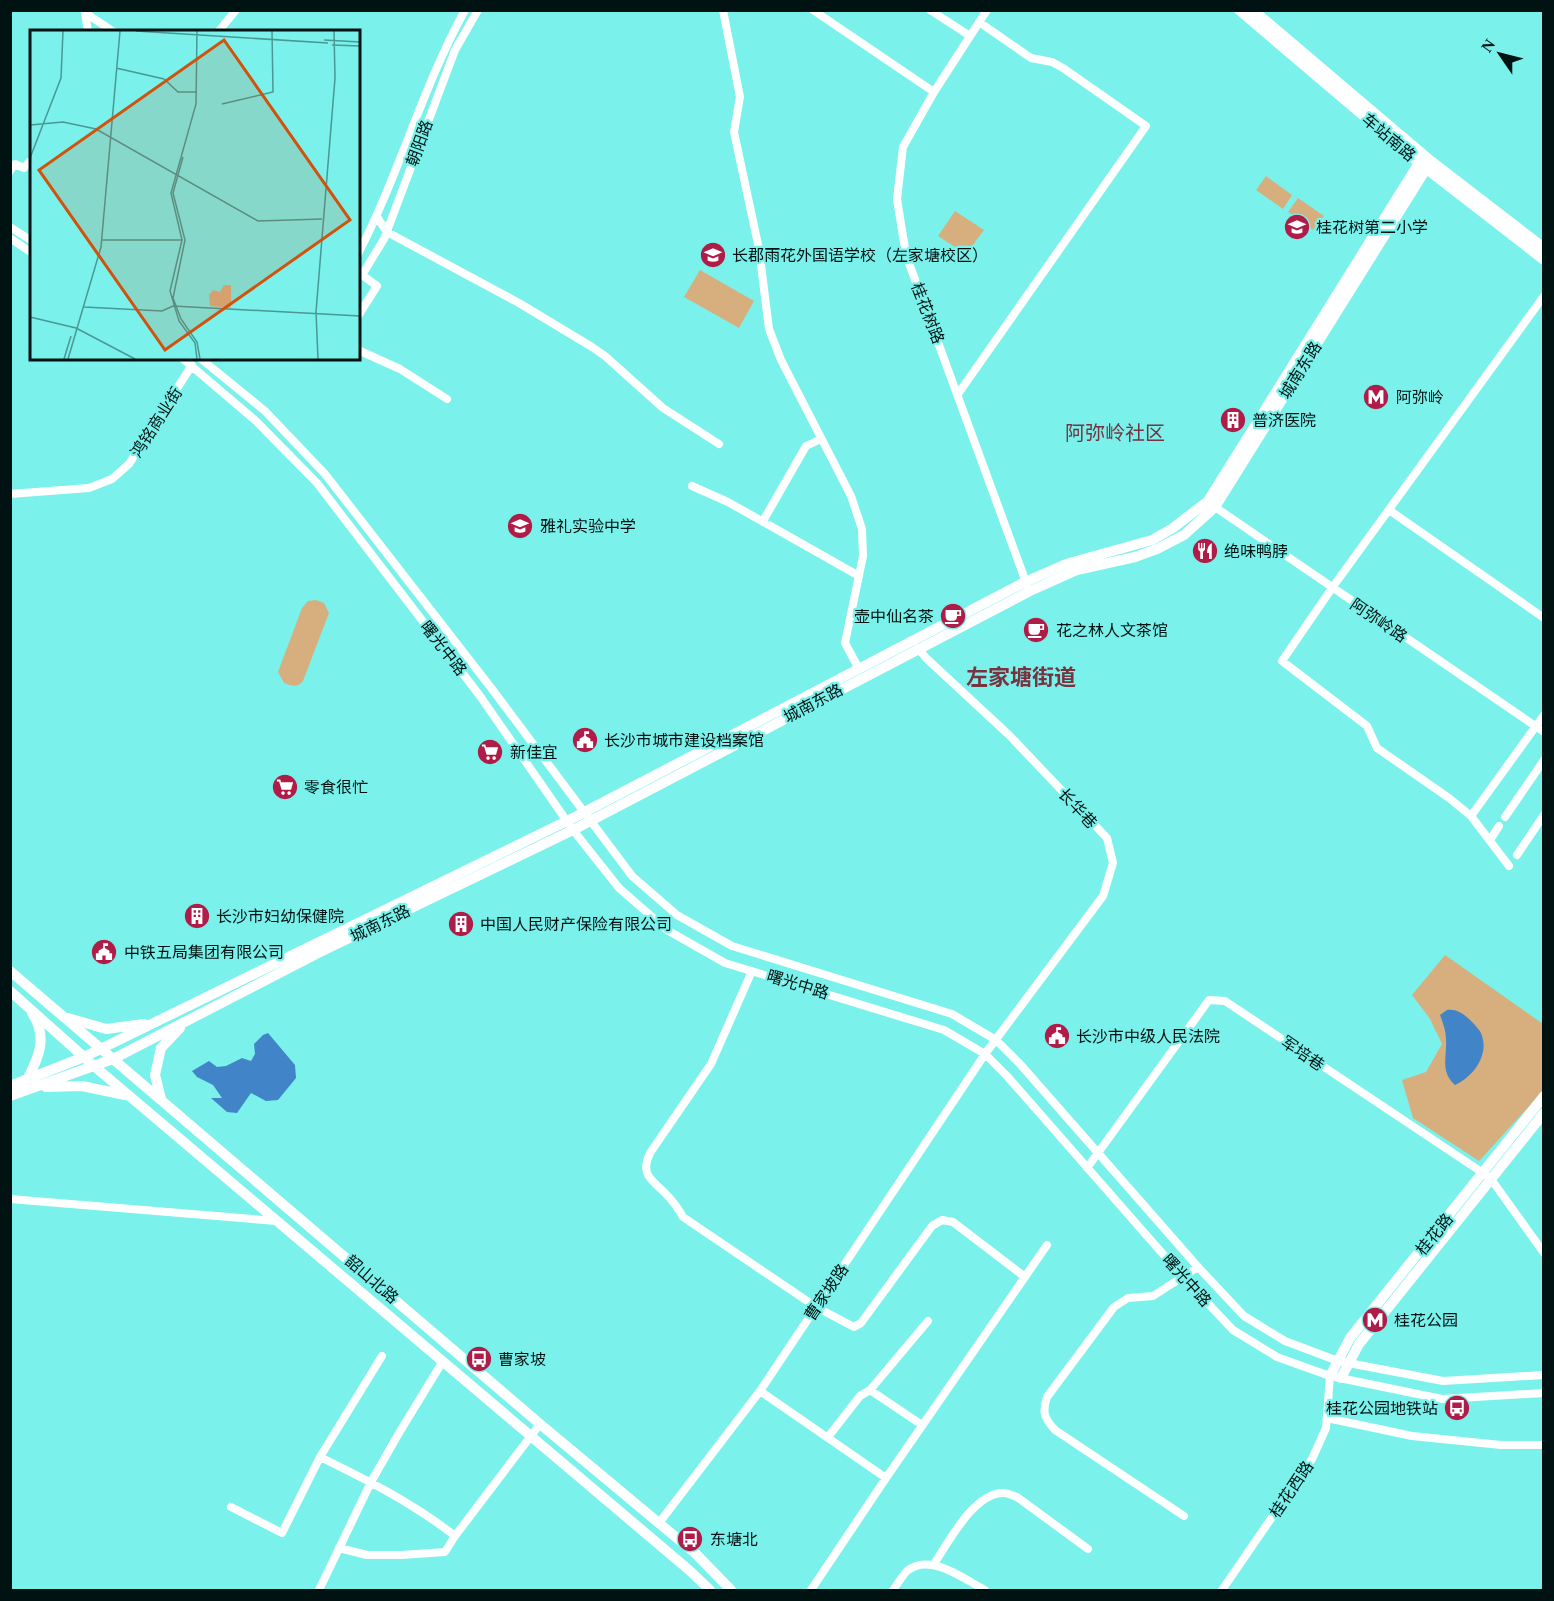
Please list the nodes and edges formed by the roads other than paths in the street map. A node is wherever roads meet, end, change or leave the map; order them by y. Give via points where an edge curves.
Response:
1 (236, 10) edge
2 (465, 10) edge
3 (478, 10) edge
4 (723, 10) edge
5 (813, 10) edge
6 (930, 10) edge
7 (987, 10) edge
8 (1239, 10) edge
9 (1253, 10) edge
10 (85, 12) edge
11 (979, 22) junction
12 (88, 30) edge
13 (111, 30) edge
14 (220, 30) edge
15 (970, 36) junction
16 (934, 92) junction
17 (30, 162) edge
18 (1425, 162) junction
19 (10, 171) edge
20 (377, 217) junction
21 (10, 227) edge
22 (387, 232) junction
23 (10, 238) edge
24 (30, 240) edge
25 (1544, 248) edge
26 (360, 250) edge
27 (30, 252) edge
28 (1544, 260) edge
29 (360, 273) edge
30 (1544, 296) edge
31 (360, 313) edge
32 (360, 351) edge
33 (185, 360) edge
34 (202, 360) edge
35 (192, 365) junction
36 (958, 394) junction
37 (447, 399) dead end
38 (821, 439) junction
39 (718, 444) dead end
40 (692, 486) dead end
41 (10, 494) edge
42 (1215, 507) junction
43 (1389, 510) junction
44 (763, 521) junction
45 (859, 576) junction
46 (1028, 586) junction
47 (1332, 588) junction
48 (1544, 618) edge
49 (918, 648) junction
50 (859, 669) junction
51 (1544, 715) edge
52 (1535, 726) junction
53 (1544, 732) edge
54 (1544, 760) edge
55 (1544, 815) edge
56 (1471, 816) junction
57 (586, 817) junction
58 (1505, 817) dead end
59 (570, 825) junction
60 (1499, 826) dead end
61 (1490, 840) junction
62 (1517, 855) dead end
63 (1509, 866) dead end
64 (10, 971) edge
65 (752, 971) junction
66 (10, 991) edge
67 (25, 1003) junction
68 (64, 1017) junction
69 (188, 1020) junction
70 (153, 1023) junction
71 (996, 1040) junction
72 (100, 1048) junction
73 (985, 1054) junction
74 (84, 1057) junction
75 (113, 1059) junction
76 (94, 1066) junction
77 (30, 1084) junction
78 (10, 1085) edge
79 (10, 1096) edge
80 (1544, 1096) edge
81 (131, 1097) junction
82 (161, 1100) junction
83 (10, 1102) edge
84 (1544, 1113) edge
85 (1098, 1154) junction
86 (1087, 1168) junction
87 (1487, 1176) junction
88 (10, 1199) edge
89 (277, 1221) junction
90 (1047, 1245) dead end
91 (1544, 1253) edge
92 (1197, 1267) junction
93 (1025, 1277) junction
94 (1183, 1277) junction
95 (816, 1307) junction
96 (928, 1321) dead end
97 (382, 1356) dead end
98 (443, 1361) junction
99 (1343, 1362) junction
100 (1544, 1375) edge
101 (1336, 1377) junction
102 (870, 1390) junction
103 (760, 1391) junction
104 (1544, 1393) edge
105 (1327, 1418) junction
106 (540, 1424) junction
107 (922, 1425) junction
108 (530, 1436) junction
109 (828, 1437) junction
110 (1544, 1445) edge
111 (320, 1457) junction
112 (886, 1478) junction
113 (371, 1482) junction
114 (231, 1507) dead end
115 (1184, 1516) dead end
116 (659, 1523) junction
117 (455, 1536) junction
118 (339, 1548) junction
119 (1088, 1549) dead end
120 (934, 1564) junction
121 (319, 1590) edge
122 (710, 1590) edge
123 (732, 1590) edge
124 (811, 1590) edge
125 (893, 1590) edge
126 (985, 1590) edge
127 (1222, 1590) edge

1 - 14 street
2 - 20 street, 朝阳路 via 425,94
3 - 22 street, 朝阳路 via 455,50
4 - 38 street via 740,97 734,132 759,249 769,329
5 - 16 street
6 - 15 street
7 - 11 street, 桂花树路
8 - 18 main road, 车站南路
9 - 18 main road, 车站南路
10 - 12 street
10 - 13 street
11 - 15 street, 桂花树路
11 - 36 street via 1031,58 1064,68 1146,126
15 - 16 street, 桂花树路
16 - 36 street, 桂花树路 via 903,147 897,199 906,255
17 - 19 street via 24,168 15,164
18 - 25 main road, 车站南路
18 - 28 main road, 车站南路
18 - 42 main road, 城南东路
18 - 46 main road, 城南东路 via 1208,501 1152,540 1066,564
20 - 22 street
20 - 26 street, 朝阳路
21 - 24 street
22 - 29 street, 朝阳路
22 - 39 street via 519,303 605,356 663,408
23 - 27 street
29 - 31 street via 377,286
30 - 43 street
32 - 37 street via 400,369
33 - 35 street, 曙光中路
34 - 57 street, 曙光中路 via 265,411 325,474
35 - 41 street, 鸿铭商业街 via 129,464 112,479 89,488
35 - 59 street, 曙光中路 via 256,421 317,483 480,696
36 - 46 street, 桂花树路
38 - 44 street via 806,446
38 - 45 street via 851,496 862,529
40 - 44 street
42 - 46 main road, 城南东路 via 1184,535 1156,549
42 - 47 street, 阿弥岭路
43 - 47 street
43 - 48 street
44 - 45 street
45 - 50 street via 845,643
46 - 49 main road, 城南东路
46 - 50 main road, 城南东路
47 - 52 street, 阿弥岭路
47 - 56 street via 1282,661 1367,726 1377,748
49 - 57 main road, 城南东路
49 - 71 street, 长华巷 via 1009,735 1107,838 1113,862 1102,896
50 - 57 main road, 城南东路
51 - 52 street
52 - 53 street, 阿弥岭路
52 - 56 street
54 - 58 street
55 - 62 street
56 - 61 street
57 - 59 main road, 城南东路
57 - 71 street, 曙光中路 via 632,876 677,915 732,946 952,1014
59 - 65 street, 曙光中路 via 619,888 667,930 725,963
59 - 69 main road, 城南东路
59 - 70 main road, 城南东路
60 - 61 street
61 - 63 street
64 - 68 main road, 韶山北路
65 - 73 street, 曙光中路 via 944,1030
65 - 95 street via 703,1079 650,1153 645,1169 683,1216
66 - 67 main road, 韶山北路
67 - 74 main road, 韶山北路
67 - 77 main road via 36,1020 42,1043
68 - 70 main road via 106,1029
68 - 72 main road, 韶山北路
69 - 75 main road, 城南东路
69 - 82 main road via 161,1048 155,1075
70 - 72 main road, 城南东路
71 - 73 street, 长华巷
71 - 85 street, 曙光中路
72 - 74 main road, 城南东路
72 - 75 main road, 韶山北路
73 - 86 street, 曙光中路
73 - 95 street, 曹家坡路
74 - 76 main road, 韶山北路
74 - 77 main road, 城南东路
75 - 76 main road, 城南东路
75 - 82 main road, 韶山北路
76 - 77 main road, 城南东路
76 - 81 main road, 韶山北路
77 - 78 main road
77 - 79 main road, 城南东路
77 - 81 main road via 82,1086
77 - 83 main road
80 - 87 main road, 桂花路
81 - 89 main road, 韶山北路
82 - 106 main road, 韶山北路
84 - 87 main road, 桂花路
85 - 86 street, 军培巷
85 - 87 street, 军培巷 via 1209,1000 1225,1001
85 - 92 street, 曙光中路
86 - 94 street, 曙光中路
87 - 91 street, 军培巷
87 - 99 main road, 桂花路 via 1350,1338
88 - 89 street
89 - 98 main road, 韶山北路
90 - 93 street
92 - 94 street
92 - 99 street, 曙光中路 via 1244,1316 1285,1341
93 - 95 street via 953,1222 942,1220 932,1226 854,1328
93 - 107 street
94 - 101 street, 曙光中路 via 1233,1330 1276,1357
94 - 115 street via 1153,1296 1128,1298 1114,1307 1047,1397 1043,1409 1045,1420 1055,1430
95 - 103 street, 曹家坡路
96 - 102 street
97 - 111 street
98 - 108 main road, 韶山北路
98 - 113 street
99 - 100 street, 曙光中路 via 1443,1382
99 - 101 main road, 桂花路
101 - 104 street, 曙光中路 via 1442,1399
101 - 105 street, 桂花西路
102 - 107 street
102 - 109 street
103 - 109 street
103 - 116 street, 曹家坡路
105 - 110 street via 1412,1436
105 - 127 street, 桂花西路 via 1312,1460
106 - 108 street
106 - 116 main road, 韶山北路
107 - 112 street
108 - 117 street
108 - 122 main road, 韶山北路
109 - 112 street
111 - 113 street
111 - 114 street via 282,1533
112 - 124 street
113 - 117 street via 428,1514
113 - 118 street
116 - 123 main road, 韶山北路
117 - 118 street via 445,1552 368,1555
118 - 121 street
119 - 120 street via 1017,1497 1004,1493 992,1496 963,1518
120 - 125 street via 920,1564 907,1571
120 - 126 street

